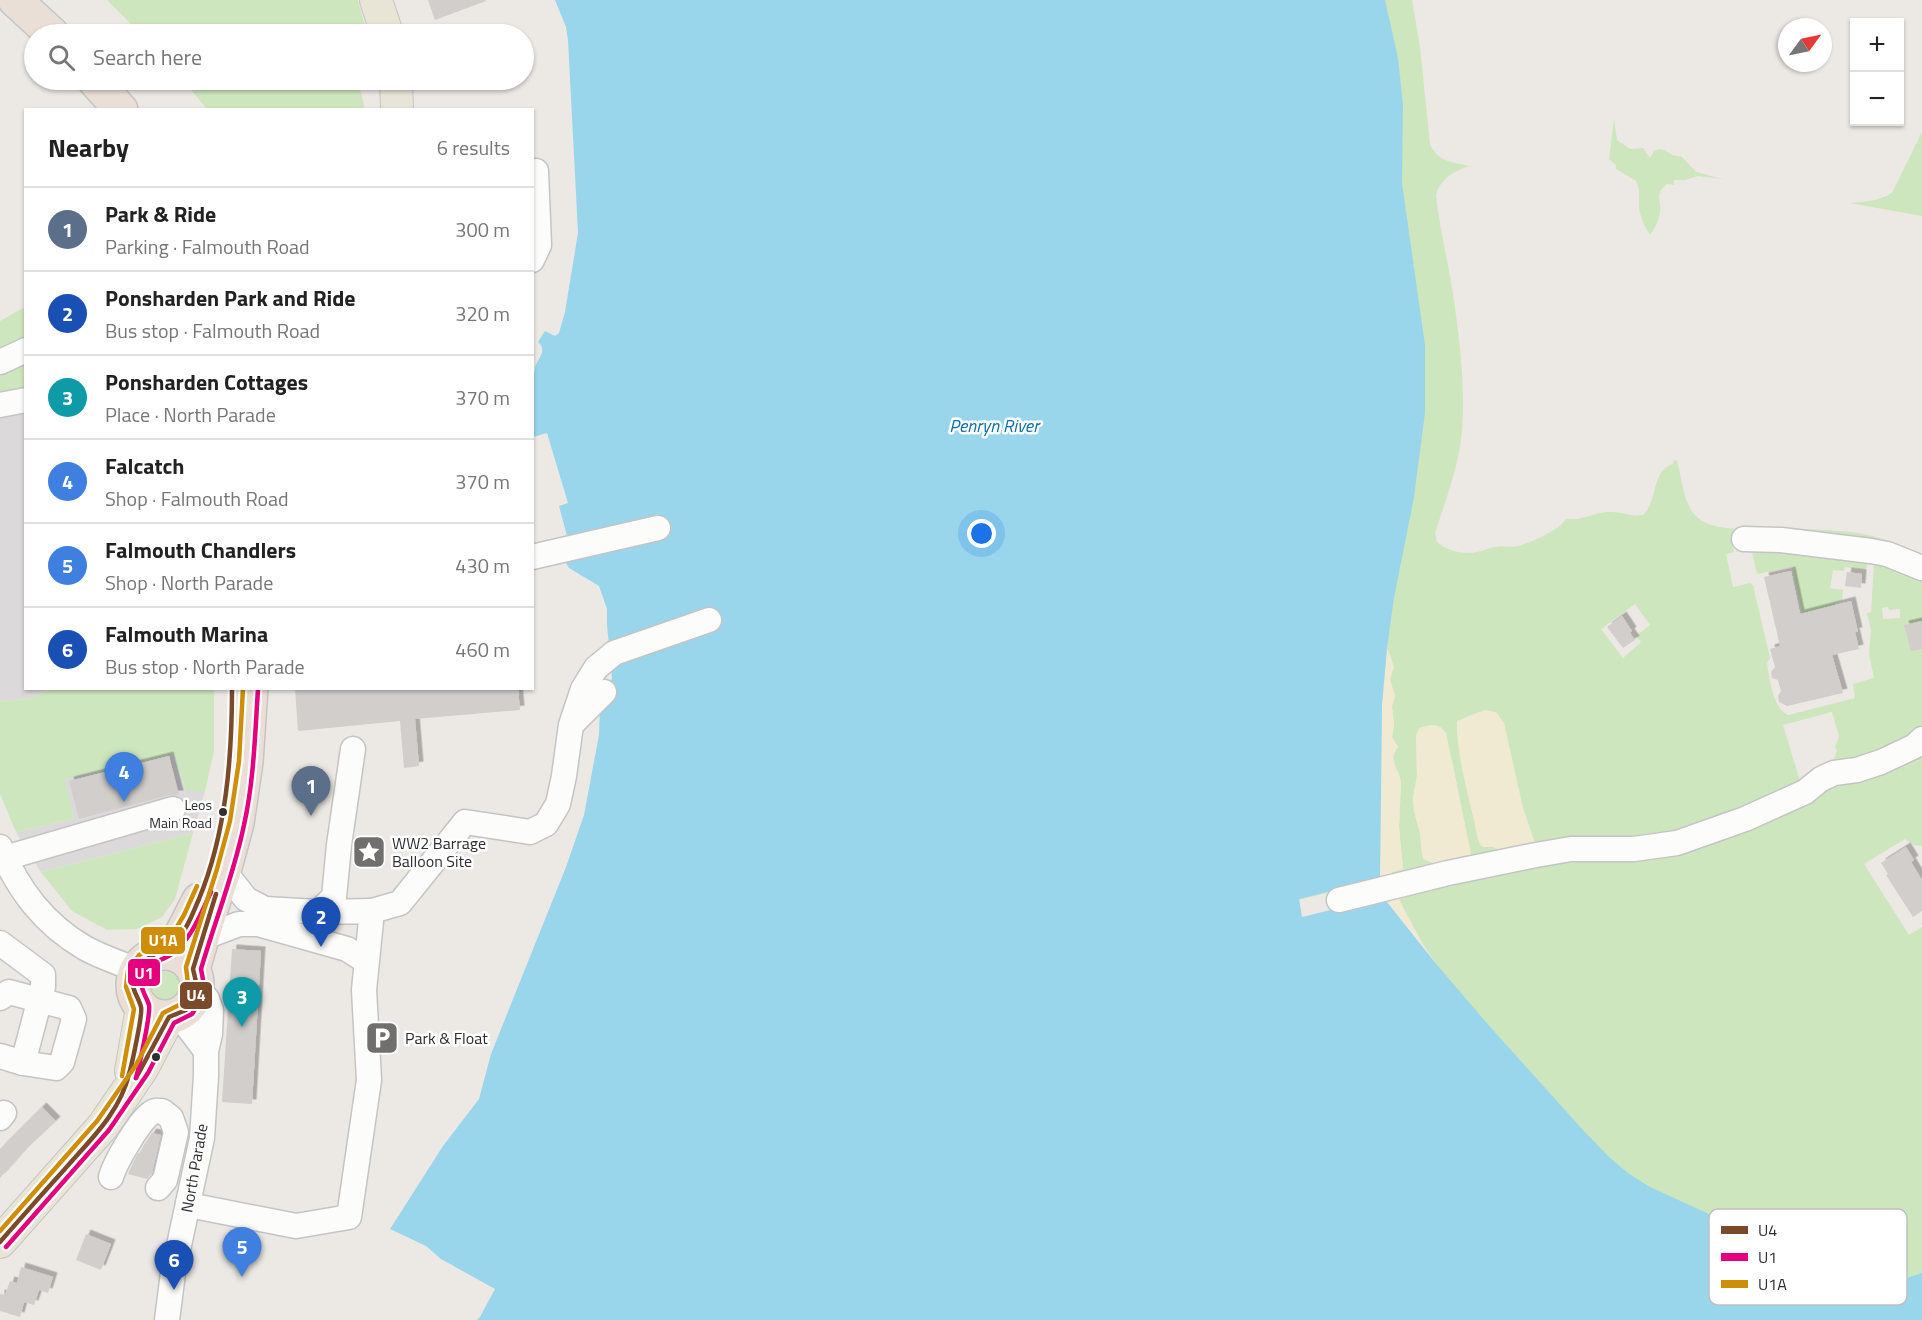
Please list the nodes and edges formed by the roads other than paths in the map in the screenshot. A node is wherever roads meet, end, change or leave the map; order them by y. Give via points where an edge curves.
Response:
1 (15, 0) edge
2 (376, 0) edge
3 (41, 24) edge
4 (384, 24) edge
5 (103, 90) edge
6 (396, 90) edge
7 (119, 108) edge
8 (397, 108) edge
9 (536, 171) dead end
10 (534, 256) edge
11 (24, 351) edge
12 (0, 362) edge
13 (24, 400) edge
14 (0, 405) edge
15 (658, 528) dead end
16 (1744, 539) dead end
17 (534, 557) edge
18 (1922, 568) edge
19 (709, 620) dead end
20 (232, 690) edge
21 (251, 690) edge
22 (604, 692) dead end
23 (571, 725) junction
24 (353, 749) dead end
25 (1918, 750) edge
26 (173, 809) dead end
27 (2, 852) edge
28 (225, 871) junction
29 (1339, 900) dead end
30 (372, 910) junction
31 (318, 912) junction
32 (202, 938) junction
33 (0, 943) edge
34 (148, 961) junction
35 (366, 961) junction
36 (195, 978) junction
37 (0, 998) edge
38 (40, 1001) junction
39 (163, 1013) junction
40 (206, 1051) junction
41 (0, 1056) edge
42 (23, 1063) junction
43 (111, 1176) dead end
44 (158, 1188) dead end
45 (188, 1203) junction
46 (0, 1242) edge
47 (167, 1320) edge

1 - 3 highway
2 - 4 main road
5 - 7 highway
6 - 8 main road
9 - 10 street via 539,245
11 - 12 street
13 - 14 street
15 - 17 street
16 - 18 street via 1865,550
19 - 23 street via 614,653 596,668 583,689
20 - 34 highway via 220,825 206,883 181,935
21 - 28 highway via 246,762
22 - 23 street
23 - 30 street via 558,804 546,824 530,832 465,822 400,903
24 - 31 street via 333,897
25 - 29 street via 1873,765 1827,770 1800,794 1677,843 1545,853
26 - 27 street
27 - 34 street via 37,910 63,933 87,949
28 - 31 street via 246,899 265,909
28 - 32 highway
30 - 31 street
30 - 35 street
32 - 35 street via 238,924 258,924 347,949
32 - 36 highway
33 - 38 street via 43,975
34 - 36 highway via 170,953 179,956 187,961
34 - 39 highway via 133,980 133,990 136,999
35 - 45 street via 369,1080 349,1216 296,1226
36 - 39 highway via 192,1003
36 - 40 street, North Parade via 211,1010
37 - 38 street via 9,992
38 - 42 street
38 - 42 street via 69,1008 74,1019 62,1062 56,1068
39 - 40 street
39 - 46 main road via 142,1069 103,1126
40 - 45 street, North Parade via 202,1138
41 - 42 street
43 - 44 street via 147,1116 162,1111 173,1122 176,1132 165,1180
45 - 47 street, North Parade

